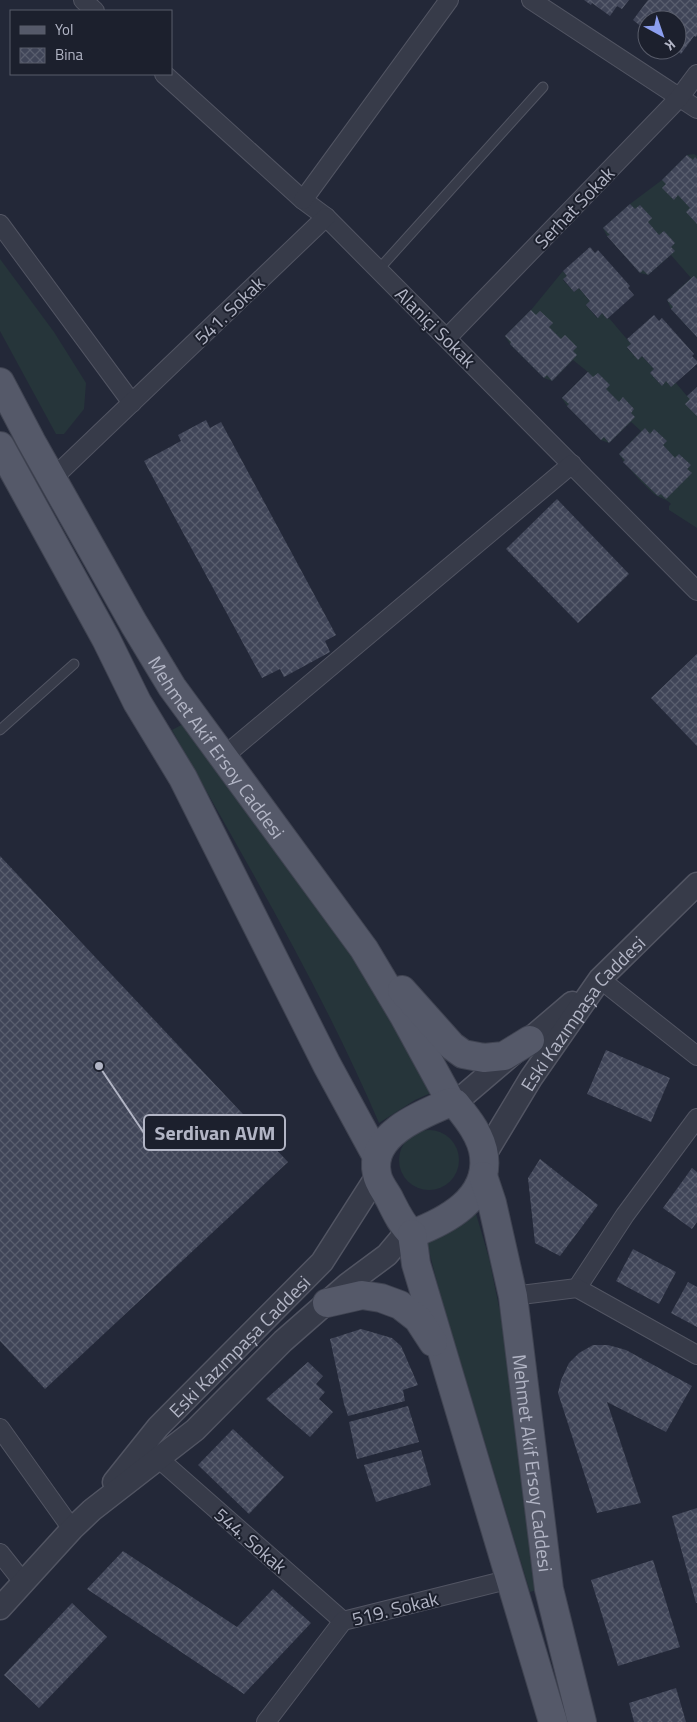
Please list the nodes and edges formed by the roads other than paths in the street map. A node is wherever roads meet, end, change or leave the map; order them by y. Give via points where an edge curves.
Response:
1 (83, 0) edge
2 (449, 0) edge
3 (531, 0) edge
4 (94, 10) edge
5 (697, 74) edge
6 (165, 75) edge
7 (543, 87) dead end
8 (680, 98) junction
9 (697, 109) edge
10 (303, 200) junction
11 (326, 217) junction
12 (0, 224) edge
13 (379, 270) junction
14 (447, 338) junction
15 (0, 382) edge
16 (132, 403) junction
17 (0, 446) edge
18 (572, 464) junction
19 (52, 479) junction
20 (697, 590) edge
21 (74, 664) dead end
22 (0, 730) edge
23 (223, 757) junction
24 (697, 884) edge
25 (364, 949) junction
26 (600, 979) junction
27 (530, 1040) junction
28 (697, 1056) edge
29 (453, 1103) junction
30 (697, 1118) edge
31 (376, 1166) junction
32 (484, 1166) junction
33 (410, 1232) junction
34 (577, 1288) junction
35 (513, 1296) junction
36 (327, 1303) junction
37 (697, 1355) edge
38 (444, 1358) junction
39 (0, 1428) edge
40 (158, 1458) junction
41 (92, 1510) junction
42 (72, 1529) junction
43 (0, 1554) edge
44 (511, 1578) junction
45 (23, 1582) junction
46 (0, 1608) edge
47 (343, 1622) junction
48 (266, 1722) edge
49 (553, 1722) edge
50 (582, 1722) edge

1 - 4 street
2 - 10 street
3 - 8 street
5 - 8 street, Serhat Sokak
6 - 10 street, Alaniçi Sokak
7 - 13 lane
8 - 9 street
8 - 14 street, Serhat Sokak
10 - 11 street, Alaniçi Sokak
11 - 13 street, Alaniçi Sokak
11 - 16 street, 541. Sokak
12 - 16 street
13 - 14 street, Alaniçi Sokak
14 - 18 street, Alaniçi Sokak
15 - 19 main road, Mehmet Akif Ersoy Caddesi
16 - 19 street, 541. Sokak
17 - 31 main road, Mehmet Akif Ersoy Caddesi via 137,702 183,778
18 - 20 street, Alaniçi Sokak
18 - 23 street
19 - 23 main road, Mehmet Akif Ersoy Caddesi via 172,687
21 - 22 lane
23 - 25 main road, Mehmet Akif Ersoy Caddesi
24 - 26 street, Eski Kazımpaşa Caddesi
25 - 27 main road via 452,1046 463,1054 484,1058 504,1056
25 - 29 main road, Mehmet Akif Ersoy Caddesi
26 - 27 street, Eski Kazımpaşa Caddesi
26 - 28 street
26 - 32 street, Eski Kazımpaşa Caddesi via 531,1078
27 - 29 street, Eski Kazımpaşa Caddesi
29 - 31 main road via 409,1122 392,1134
29 - 32 main road via 481,1143
30 - 34 street via 625,1215
31 - 33 main road via 400,1219
31 - 41 street, Eski Kazımpaşa Caddesi via 322,1262 158,1427
32 - 33 main road via 476,1191 465,1204 433,1226
32 - 35 main road, Mehmet Akif Ersoy Caddesi
33 - 36 street, Eski Kazımpaşa Caddesi via 387,1255
33 - 38 main road, Mehmet Akif Ersoy Caddesi via 416,1264
34 - 35 street
34 - 37 street
35 - 50 main road, Mehmet Akif Ersoy Caddesi via 549,1589
36 - 38 main road via 362,1295 400,1305 418,1320
36 - 40 street, Eski Kazımpaşa Caddesi via 283,1341 195,1430
38 - 44 main road, Mehmet Akif Ersoy Caddesi
39 - 42 street
40 - 41 street, Eski Kazımpaşa Caddesi
40 - 47 street, 544. Sokak
41 - 42 street, Eski Kazımpaşa Caddesi
42 - 45 street, Eski Kazımpaşa Caddesi
43 - 45 street
44 - 47 street, 519. Sokak
44 - 49 main road, Mehmet Akif Ersoy Caddesi
45 - 46 street, Eski Kazımpaşa Caddesi
47 - 48 street, 519. Sokak

